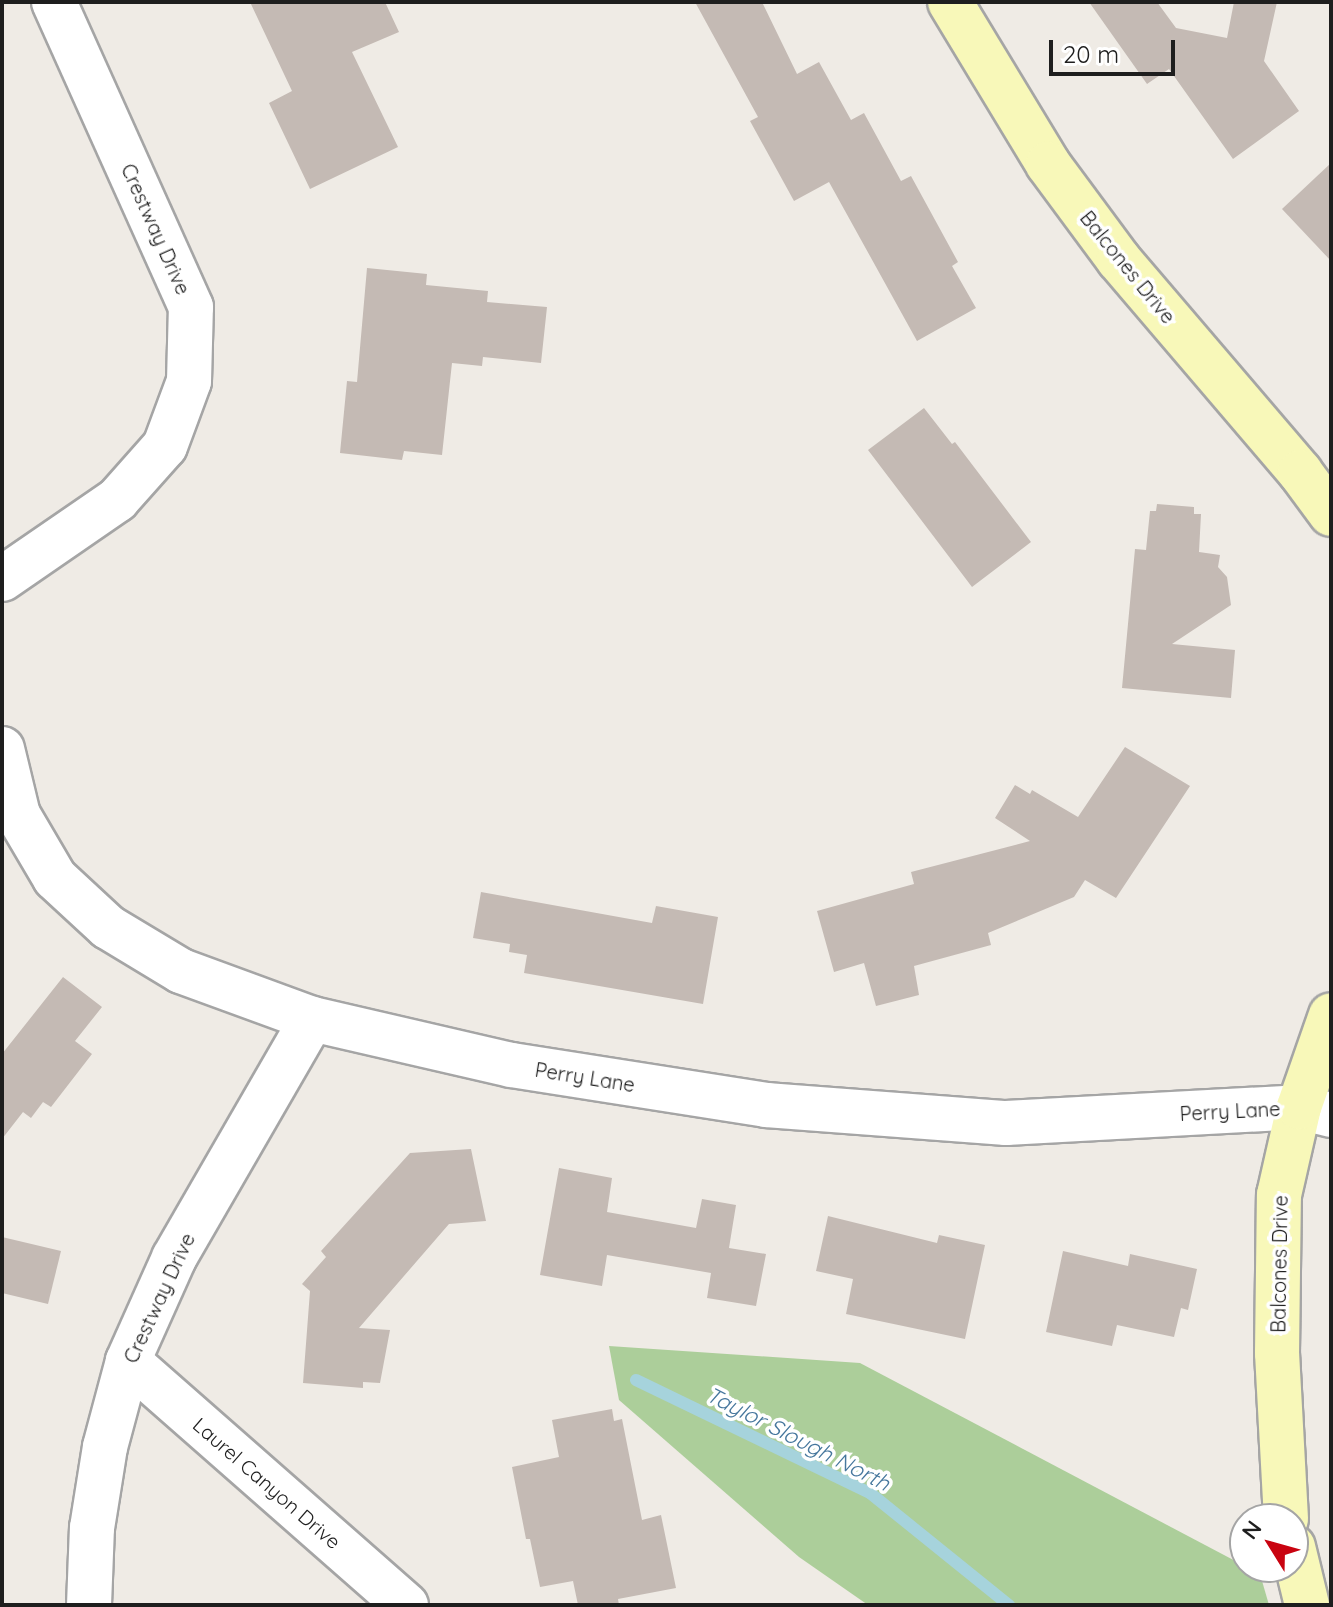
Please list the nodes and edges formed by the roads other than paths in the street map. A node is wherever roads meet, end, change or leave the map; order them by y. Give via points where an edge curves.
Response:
1 (54, 2) edge
2 (950, 2) edge
3 (1331, 514) edge
4 (2, 579) edge
5 (2, 749) edge
6 (1331, 1015) edge
7 (312, 1019) junction
8 (1315, 1111) edge
9 (128, 1361) junction
10 (1285, 1503) edge
11 (1302, 1583) edge
12 (89, 1605) edge
13 (406, 1605) edge
14 (1307, 1605) edge

1 - 4 street, Crestway Drive via 191,307 189,381 165,446 117,500
2 - 3 street, Balcones Drive via 996,82 1119,260
5 - 7 street, Perry Lane via 18,815 55,878 108,927 181,971
6 - 8 street, Balcones Drive
7 - 8 street, Perry Lane via 511,1065 766,1105 1006,1123
7 - 9 street, Crestway Drive via 174,1258
8 - 10 street, Balcones Drive via 1279,1195 1277,1353
9 - 12 street, Crestway Drive via 92,1528
9 - 13 street, Laurel Canyon Drive
11 - 14 street

